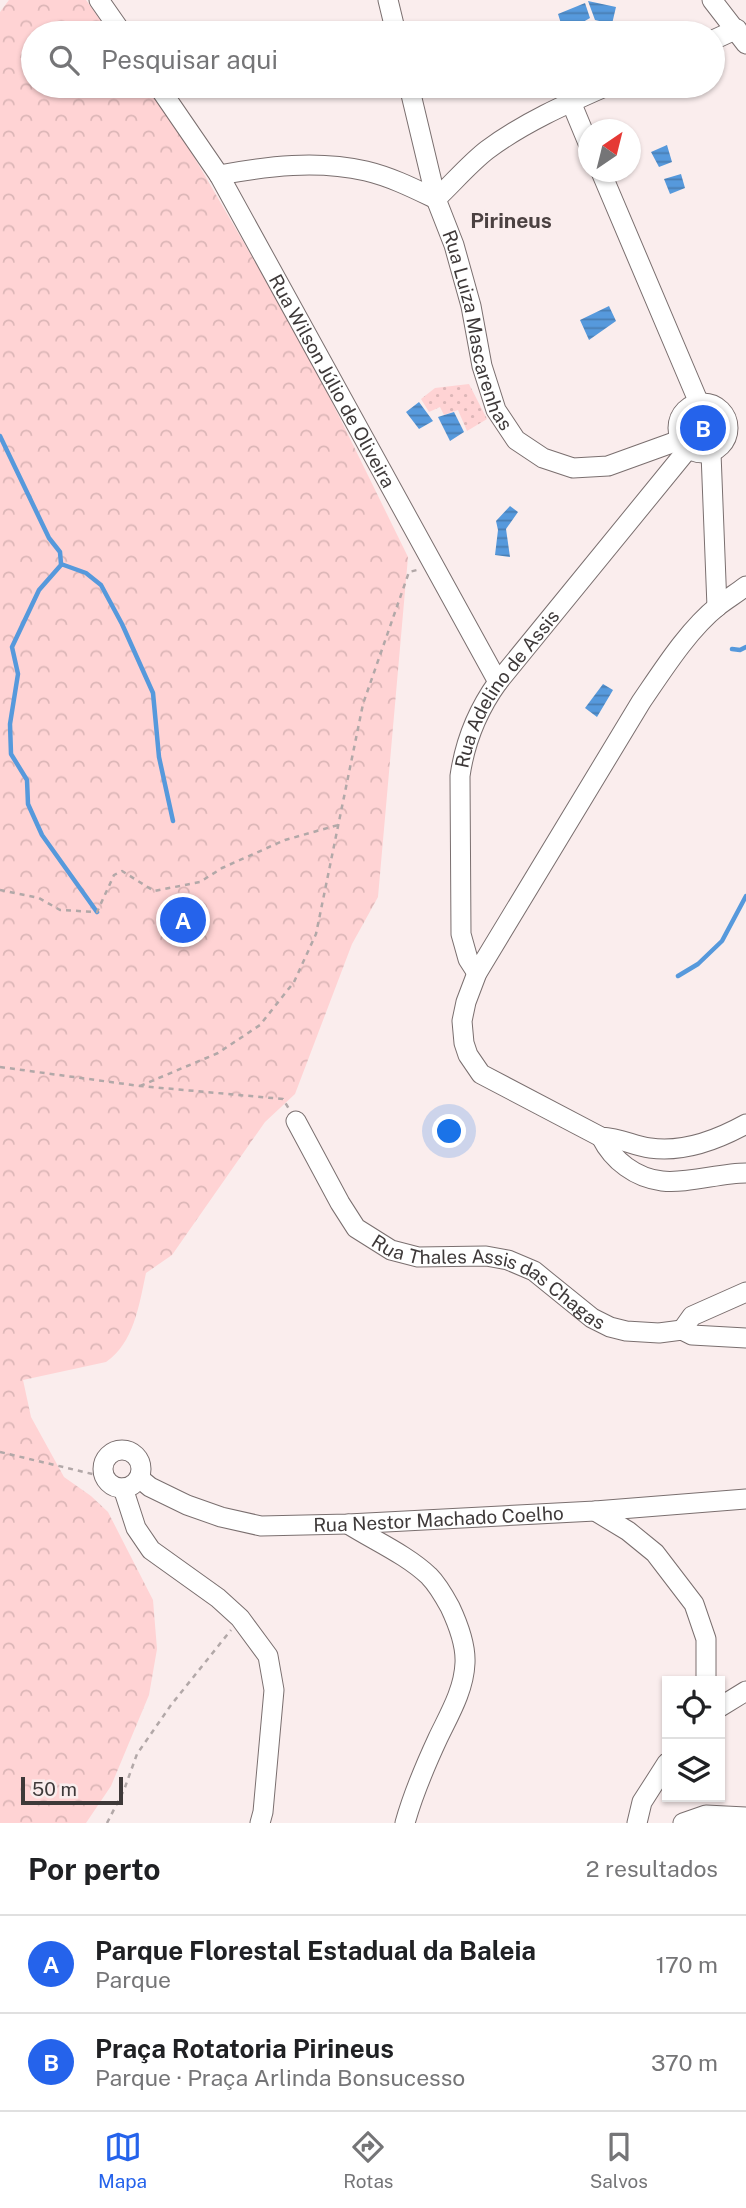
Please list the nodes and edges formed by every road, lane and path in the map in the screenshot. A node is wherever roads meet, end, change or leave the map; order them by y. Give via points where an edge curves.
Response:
1 (99, 0) edge
2 (388, 0) edge
3 (712, 0) edge
4 (114, 21) edge
5 (394, 21) edge
6 (741, 37) edge
7 (166, 98) edge
8 (412, 98) edge
9 (580, 98) edge
10 (571, 102) junction
11 (578, 119) edge
12 (219, 175) junction
13 (605, 182) edge
14 (436, 199) junction
15 (699, 403) junction
16 (746, 413) edge
17 (727, 419) junction
18 (684, 445) junction
19 (711, 453) junction
20 (433, 565) junction
21 (746, 586) edge
22 (717, 607) junction
23 (498, 682) junction
24 (338, 825) junction
25 (0, 890) edge
26 (477, 973) junction
27 (0, 1067) edge
28 (140, 1086) junction
29 (296, 1121) joint
30 (744, 1124) edge
31 (601, 1137) junction
32 (746, 1173) edge
33 (746, 1292) edge
34 (682, 1330) junction
35 (746, 1338) edge
36 (0, 1452) edge
37 (105, 1477) junction
38 (131, 1483) junction
39 (746, 1499) edge
40 (595, 1511) junction
41 (348, 1524) junction
42 (240, 1618) junction
43 (706, 1676) edge
44 (746, 1691) edge
45 (725, 1704) edge
46 (662, 1771) edge
47 (746, 1817) edge
48 (107, 1823) edge
49 (260, 1823) edge
50 (405, 1823) edge
51 (637, 1823) edge
52 (683, 1823) edge

1 - 4 street
2 - 5 street
3 - 6 street
7 - 12 street, Rua Wilson Júlio de Oliveira
8 - 14 street, Rua Luiza Mascarenhas
9 - 10 street
10 - 11 street
10 - 14 street via 485,151
12 - 14 street via 278,166 333,165 398,181
12 - 20 street, Rua Wilson Júlio de Oliveira
13 - 15 street
14 - 18 street, Rua Luiza Mascarenhas via 468,294 492,399 516,440 543,458 573,468 608,466
15 - 17 street via 716,406
15 - 18 street via 690,406 678,421
16 - 17 street
17 - 19 street via 727,439
18 - 19 street via 696,453
18 - 23 street, Rua Adelino de Assis
19 - 22 street
20 - 23 street, Rua Wilson Júlio de Oliveira
20 - 24 path via 410,572 363,704
21 - 22 street
22 - 26 street via 641,702
23 - 26 street, Rua Adelino de Assis via 473,725 460,776 461,934
24 - 25 path via 285,840 200,881 154,891 122,871 114,875 97,912 60,910 39,898
24 - 28 path via 316,934 294,982 260,1025 218,1053
26 - 31 street via 462,1021 468,1055 481,1074
27 - 28 path
28 - 29 path via 283,1099
29 - 34 street, Rua Thales Assis das Chagas via 356,1228 391,1250 418,1257 508,1260 534,1272 610,1327 659,1333
30 - 31 street via 693,1146 650,1148
31 - 32 street via 624,1166 663,1181
33 - 34 street via 692,1316
34 - 35 street, Rua Thales Assis das Chagas via 692,1335
36 - 37 path
37 - 38 street via 116,1486
37 - 38 street via 107,1457 127,1450 138,1458 141,1472
38 - 41 street, Rua Nestor Machado Coelho via 261,1526
38 - 42 street via 136,1528 150,1550
39 - 40 street, Rua Nestor Machado Coelho
40 - 41 street, Rua Nestor Machado Coelho
40 - 43 street via 654,1553 694,1604 706,1639
41 - 50 street via 431,1578 443,1593 462,1637 462,1684
42 - 48 path via 136,1754
42 - 49 street via 268,1656 274,1690
44 - 45 street
46 - 51 street via 642,1802
47 - 52 street via 706,1815

